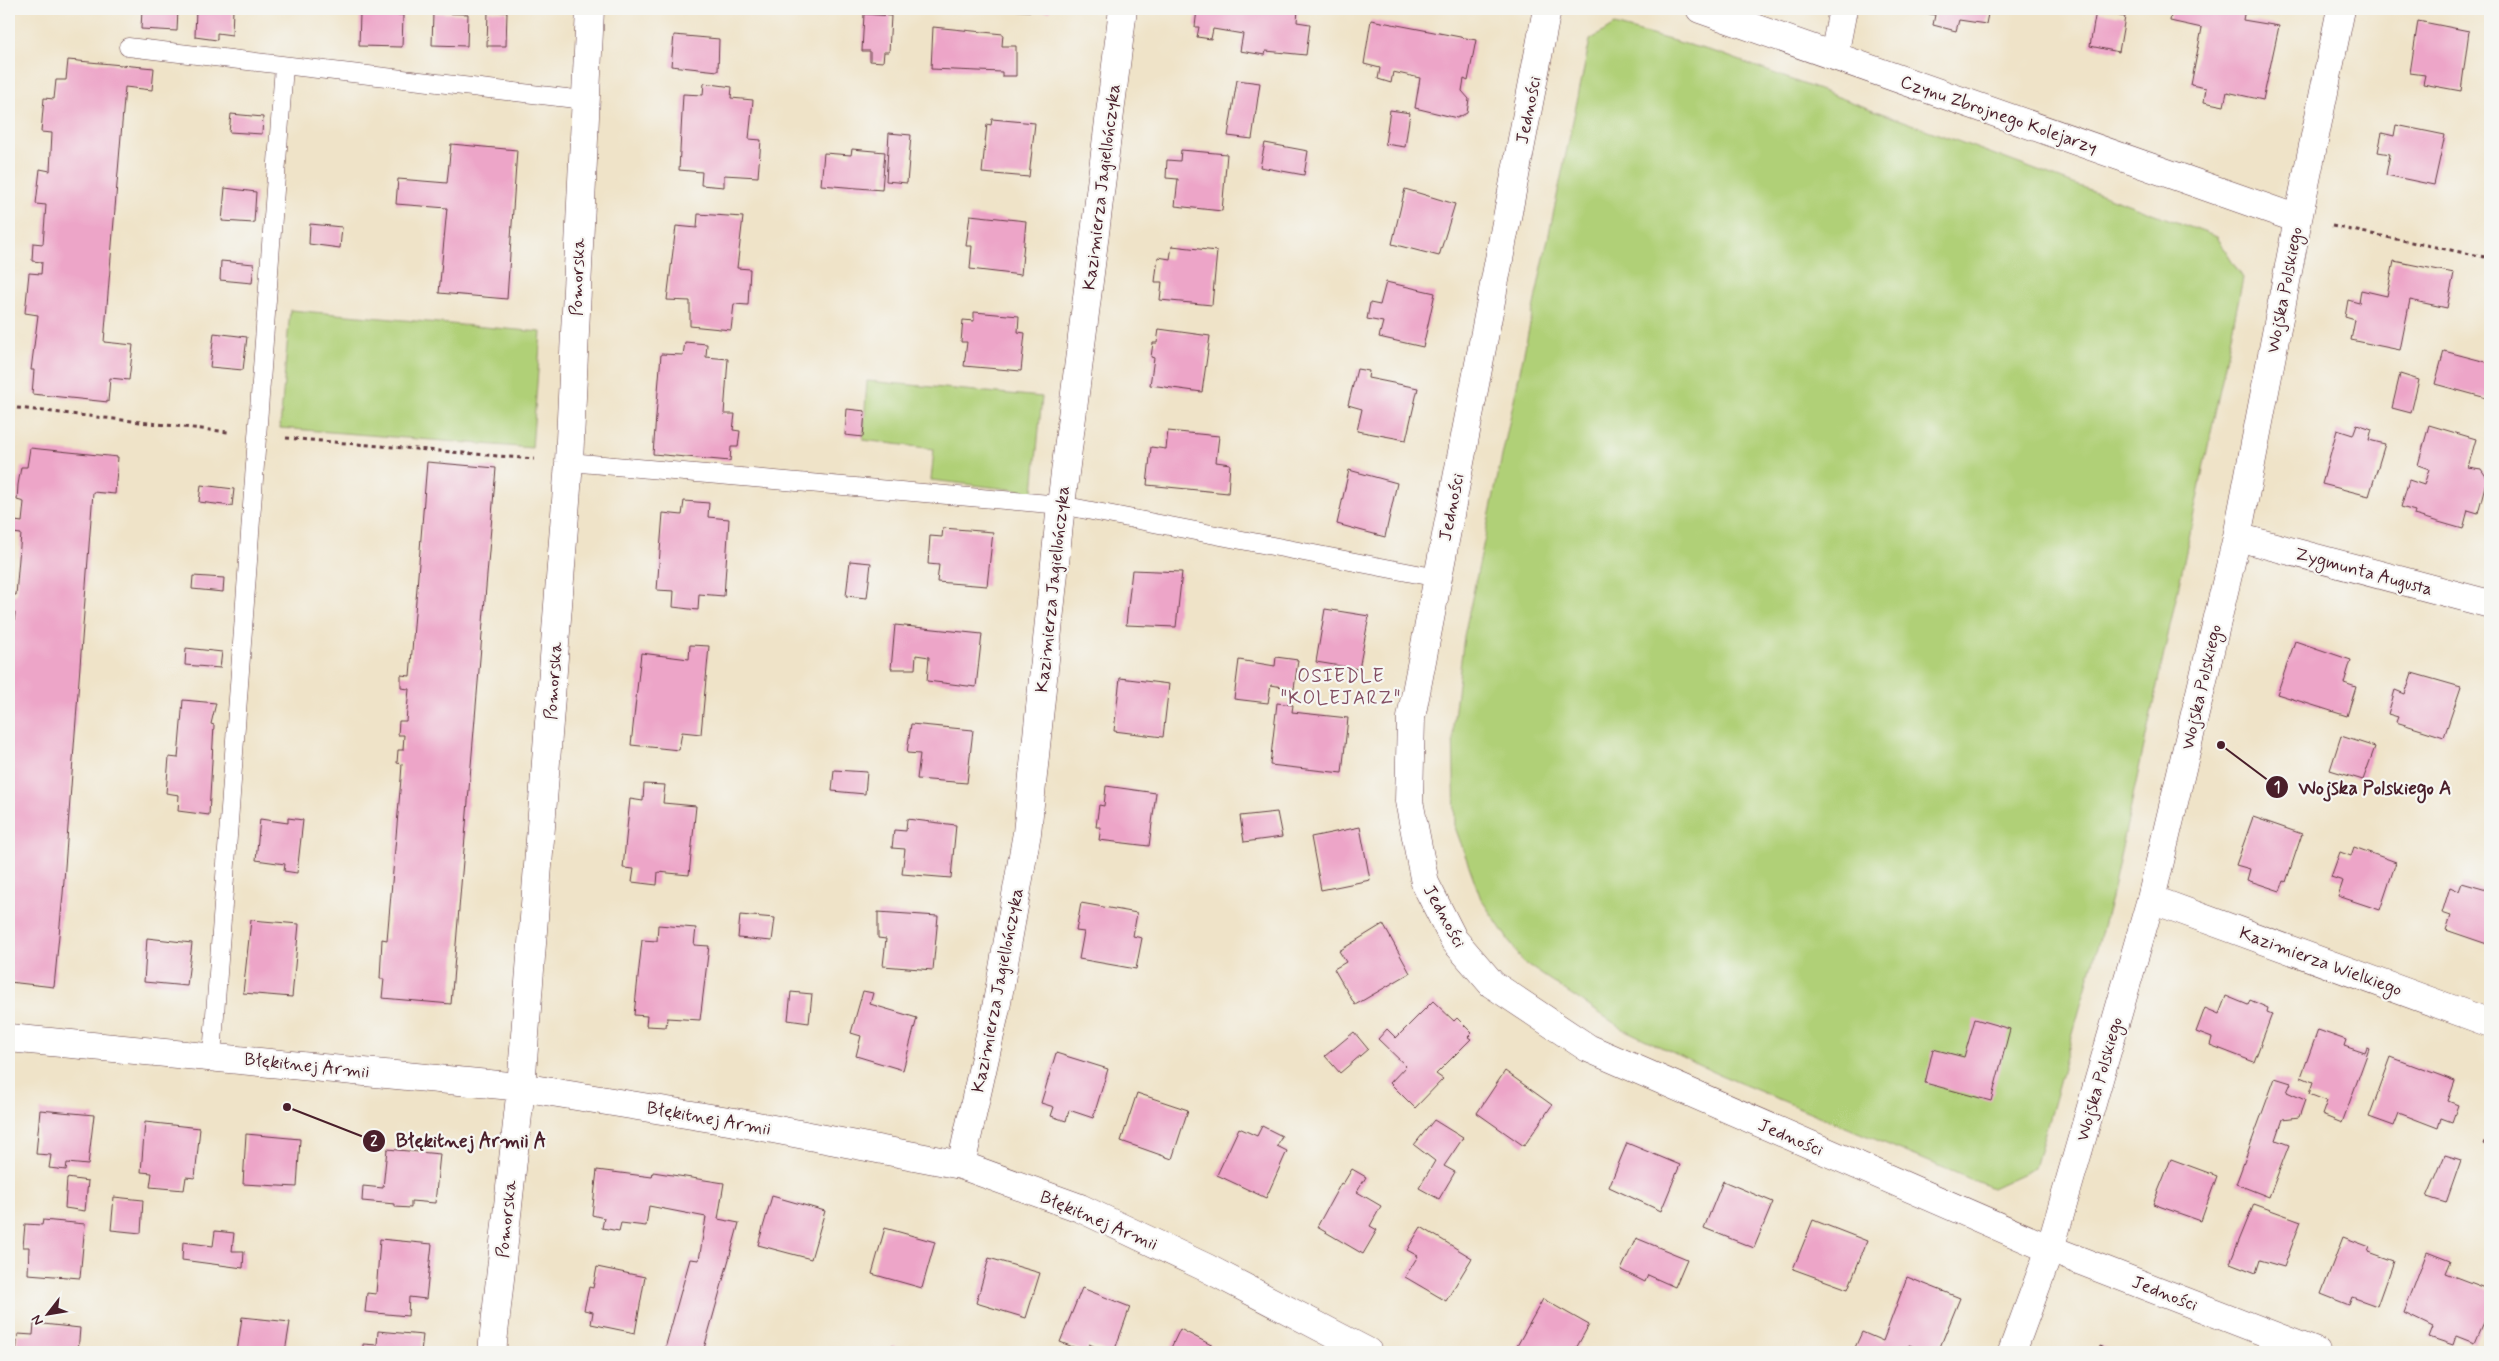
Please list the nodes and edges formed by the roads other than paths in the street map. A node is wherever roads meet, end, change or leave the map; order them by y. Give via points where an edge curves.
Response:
1 (590, 9) edge
2 (1124, 9) edge
3 (1547, 9) edge
4 (1700, 9) edge
5 (1844, 9) edge
6 (2341, 9) edge
7 (128, 47) dead end
8 (1834, 56) junction
9 (284, 66) junction
10 (584, 100) junction
11 (2298, 218) junction
12 (570, 462) junction
13 (1061, 504) junction
14 (2237, 537) junction
15 (1438, 578) junction
16 (2490, 604) edge
17 (2151, 899) junction
18 (2490, 1023) edge
19 (9, 1038) edge
20 (212, 1056) junction
21 (521, 1087) junction
22 (961, 1165) junction
23 (2050, 1249) junction
24 (492, 1352) edge
25 (1368, 1352) edge
26 (2012, 1352) edge
27 (2316, 1352) edge

1 - 10 street, Pomorska
2 - 13 street, Kazimierza Jagiellończyka
3 - 15 street, Jedności
4 - 8 street, Czynu Zbrojnego Kolejarzy
5 - 8 street
6 - 11 street, Wojska Polskiego
7 - 9 lane
8 - 11 street, Czynu Zbrojnego Kolejarzy
9 - 10 lane
9 - 20 lane
10 - 12 street, Pomorska
11 - 14 street, Wojska Polskiego
12 - 13 lane
12 - 21 street, Pomorska
13 - 15 lane
13 - 22 street, Kazimierza Jagiellończyka via 1027,833 996,1008
14 - 16 street, Zygmunta Augusta
14 - 17 street, Wojska Polskiego
15 - 23 street, Jedności via 1411,718 1409,801 1425,883 1454,940 1492,984 1588,1048
17 - 18 street, Kazimierza Wielkiego
17 - 23 street, Wojska Polskiego
19 - 20 street, Błękitnej Armii
20 - 21 street, Błękitnej Armii
21 - 22 street, Błękitnej Armii via 747,1124
21 - 24 street, Pomorska
22 - 25 street, Błękitnej Armii via 1080,1208 1207,1268
23 - 26 street, Wojska Polskiego
23 - 27 street, Jedności

